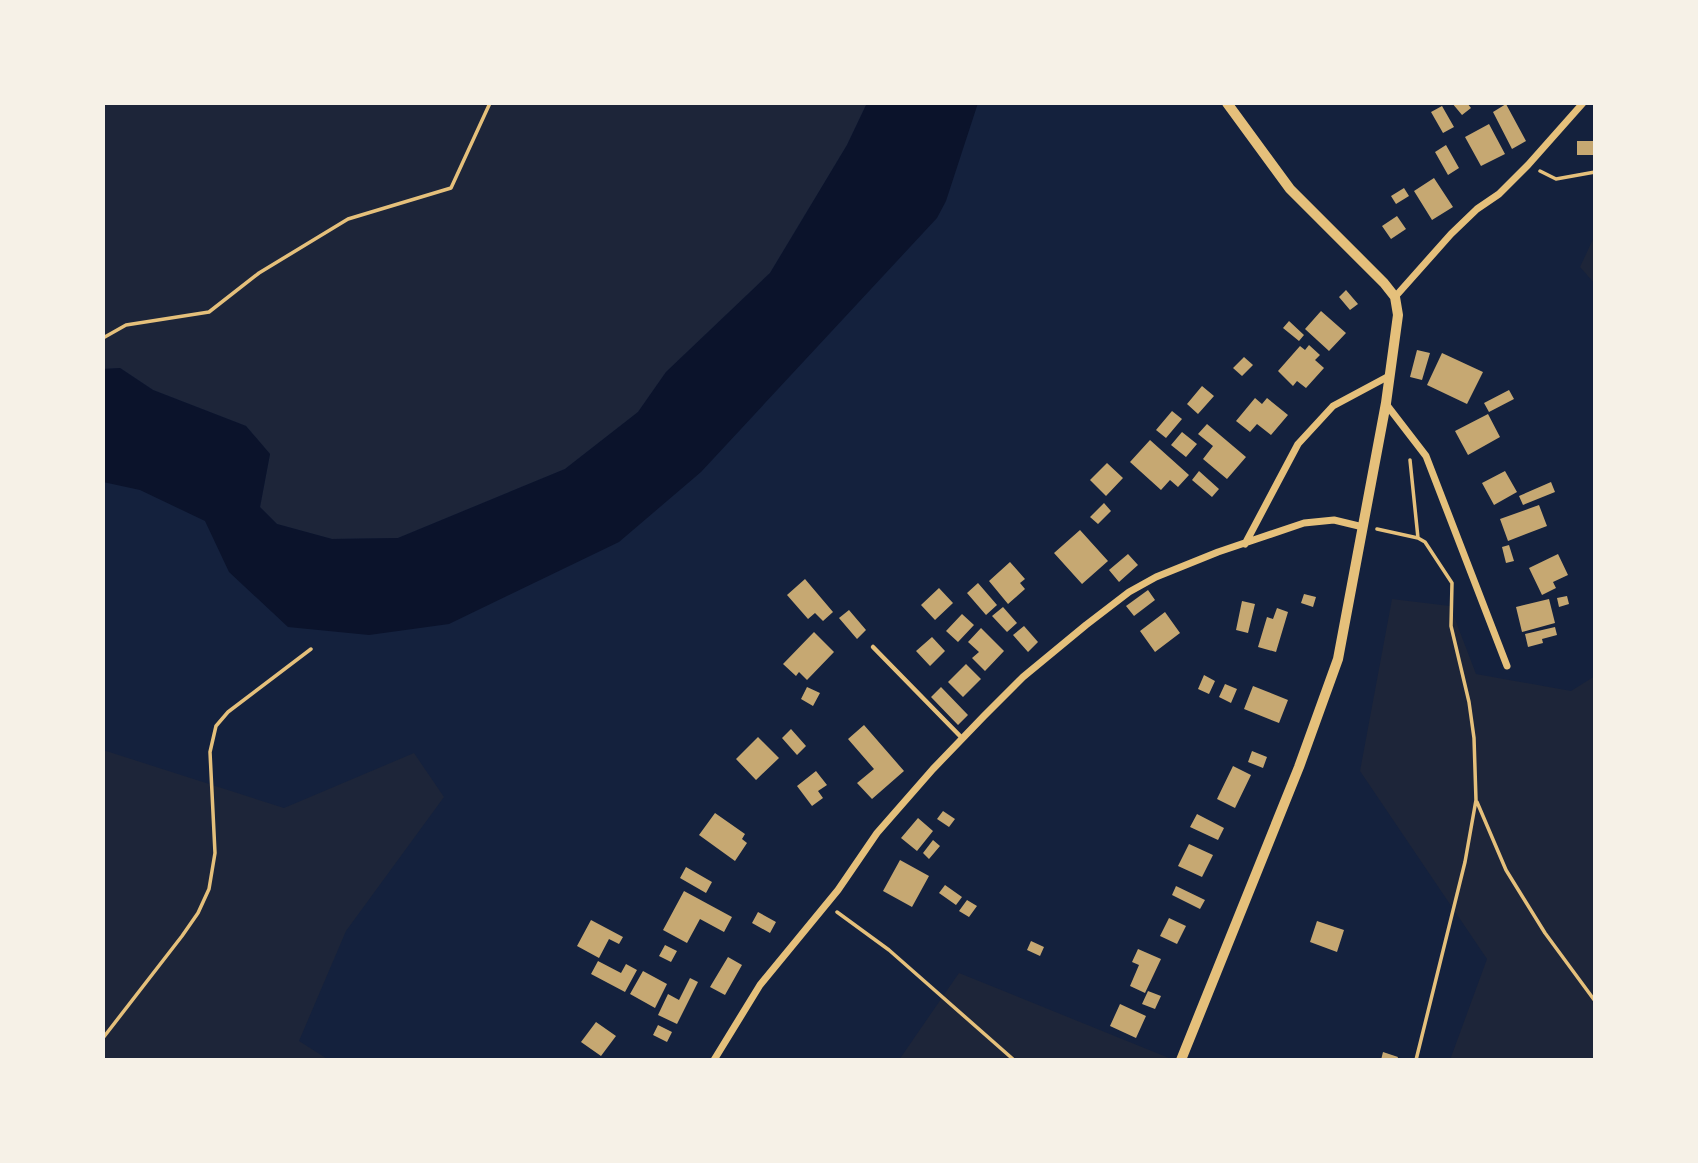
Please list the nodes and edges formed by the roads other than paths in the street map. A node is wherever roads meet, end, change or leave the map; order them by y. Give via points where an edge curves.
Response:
1 (1227, 103) edge
2 (1583, 103) edge
3 (1395, 297) junction
4 (1389, 376) junction
5 (1386, 403) junction
6 (1363, 527) junction
7 (1245, 544) junction
8 (873, 648) dead end
9 (1507, 666) dead end
10 (962, 738) junction
11 (714, 1060) edge
12 (1181, 1060) edge

1 - 3 street via 1290,189
2 - 3 street via 1528,165 1451,234
3 - 4 street via 1398,315
4 - 5 street
4 - 7 street via 1333,406 1298,443
5 - 6 street
5 - 9 street via 1426,456
6 - 7 street via 1334,520 1304,523
6 - 12 street via 1343,638 1327,692
7 - 10 street via 1193,561 1129,592 1023,677
8 - 10 lane
10 - 11 street via 877,833 856,867 760,985

